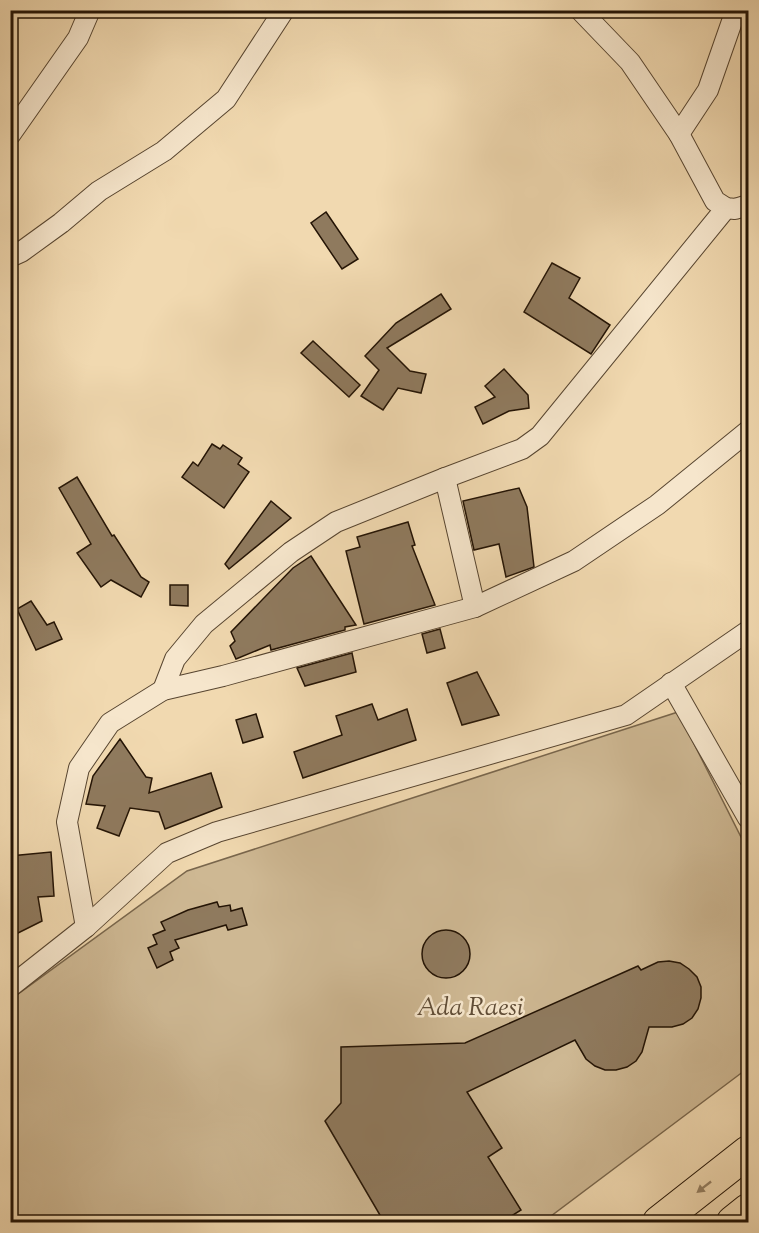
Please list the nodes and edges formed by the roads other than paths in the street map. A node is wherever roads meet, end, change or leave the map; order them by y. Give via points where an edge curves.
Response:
1 (90, 10) edge
2 (284, 10) edge
3 (580, 10) edge
4 (736, 10) edge
5 (679, 134) junction
6 (10, 135) edge
7 (748, 205) edge
8 (726, 208) junction
9 (10, 257) edge
10 (748, 431) edge
11 (445, 478) junction
12 (476, 607) junction
13 (748, 632) edge
14 (671, 682) junction
15 (163, 690) junction
16 (748, 818) edge
17 (86, 927) junction
18 (10, 987) edge
19 (748, 1152) edge
20 (748, 1210) edge
21 (659, 1222) edge
22 (733, 1222) edge

1 - 6 street via 78,38
2 - 9 street via 226,99 164,151 99,191 53,229
3 - 5 street via 630,62
4 - 5 street via 708,90
5 - 8 street via 715,201
7 - 8 street
8 - 11 street via 540,436 522,449
10 - 12 street via 657,505 574,561
11 - 12 street
11 - 15 street via 336,522 291,552 204,624 175,659
12 - 15 street
13 - 14 street
14 - 16 street
14 - 17 street via 626,715 217,832 167,854
15 - 17 street via 110,723 79,768 67,822
17 - 18 street
19 -> 21 main road
20 - 22 main road

